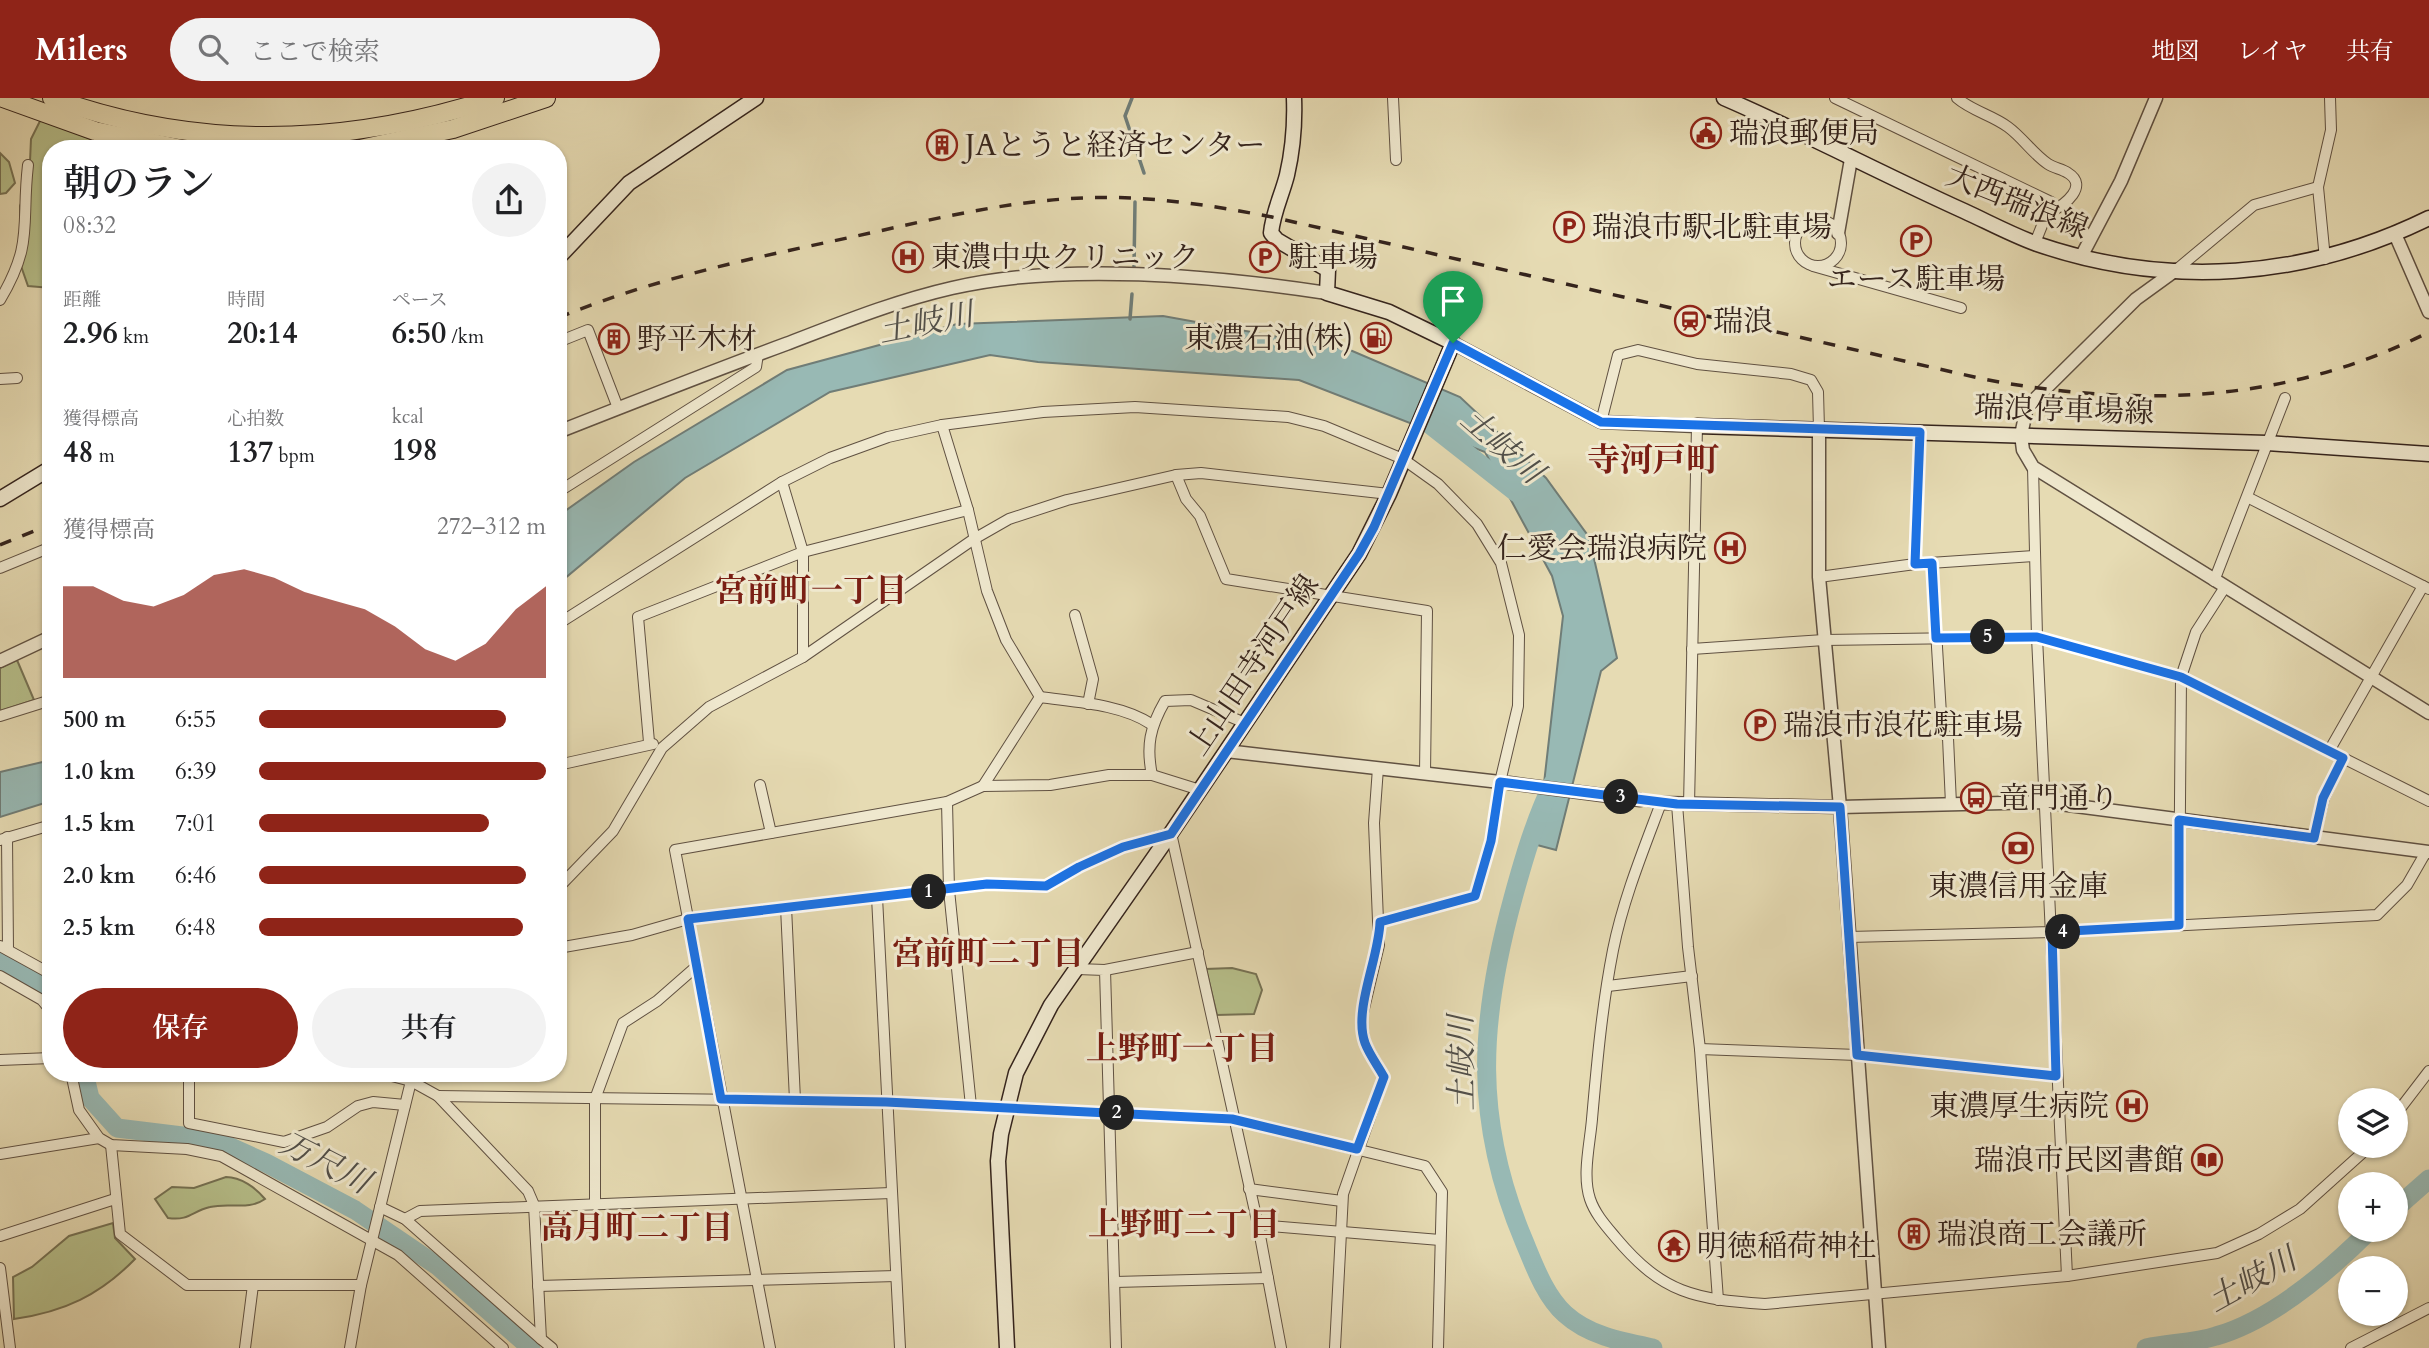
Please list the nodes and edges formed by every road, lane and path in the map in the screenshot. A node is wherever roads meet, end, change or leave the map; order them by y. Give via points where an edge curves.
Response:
1 (2, 98) edge
2 (52, 98) edge
3 (495, 98) edge
4 (546, 98) edge
5 (757, 98) edge
6 (1294, 98) edge
7 (1393, 98) edge
8 (1724, 98) edge
9 (1835, 98) edge
10 (1957, 98) edge
11 (2157, 98) edge
12 (2330, 98) edge
13 (138, 140) edge
14 (402, 140) edge
15 (1851, 159) junction
16 (1396, 160) dead end
17 (28, 165) dead end
18 (2318, 187) junction
19 (2065, 205) junction
20 (2051, 211) junction
21 (2429, 218) edge
22 (1838, 233) junction
23 (2395, 234) junction
24 (2089, 239) junction
25 (2035, 243) junction
26 (567, 248) edge
27 (2081, 257) junction
28 (2325, 259) junction
29 (1813, 266) junction
30 (2176, 270) junction
31 (1327, 293) junction
32 (0, 300) edge
33 (1961, 309) dead end
34 (2429, 312) edge
35 (567, 338) edge
36 (1453, 343) junction
37 (758, 354) junction
38 (17, 378) dead end
39 (0, 379) edge
40 (2286, 398) dead end
41 (618, 408) junction
42 (1601, 422) junction
43 (942, 425) junction
44 (1697, 426) junction
45 (567, 428) edge
46 (1819, 429) junction
47 (1920, 432) junction
48 (2021, 435) junction
49 (2267, 443) junction
50 (2429, 454) edge
51 (1403, 457) junction
52 (2033, 467) junction
53 (42, 473) edge
54 (1176, 475) junction
55 (782, 482) junction
56 (567, 486) edge
57 (1389, 494) junction
58 (2249, 498) junction
59 (0, 499) edge
60 (968, 510) junction
61 (974, 539) junction
62 (42, 551) edge
63 (803, 552) junction
64 (2034, 556) junction
65 (1932, 563) junction
66 (1915, 564) junction
67 (0, 568) edge
68 (1819, 578) junction
69 (2220, 584) junction
70 (2426, 588) edge
71 (1330, 597) junction
72 (1075, 615) dead end
73 (567, 618) edge
74 (2037, 637) junction
75 (1936, 638) junction
76 (1824, 640) junction
77 (42, 641) edge
78 (1692, 649) junction
79 (803, 657) junction
80 (0, 661) edge
81 (2181, 677) junction
82 (2371, 677) junction
83 (1040, 697) junction
84 (42, 703) edge
85 (1088, 704) junction
86 (2429, 713) edge
87 (0, 716) edge
88 (1245, 723) junction
89 (1152, 724) junction
90 (649, 742) junction
91 (662, 748) junction
92 (1226, 751) junction
93 (2329, 751) junction
94 (2343, 758) junction
95 (567, 763) edge
96 (1378, 768) junction
97 (1425, 774) junction
98 (1152, 775) junction
99 (1504, 782) junction
100 (760, 785) dead end
101 (983, 786) junction
102 (1200, 790) junction
103 (1640, 800) joint
104 (2429, 801) edge
105 (947, 802) junction
106 (2045, 802) junction
107 (1661, 803) junction
108 (1951, 804) junction
109 (1683, 805) junction
110 (1840, 807) junction
111 (2179, 820) junction
112 (42, 828) edge
113 (771, 833) junction
114 (1171, 834) junction
115 (2314, 838) junction
116 (3, 839) edge
117 (2427, 852) edge
118 (567, 879) edge
119 (949, 890) junction
120 (877, 897) junction
121 (786, 907) junction
122 (688, 919) junction
123 (1380, 922) junction
124 (2179, 925) junction
125 (2052, 932) junction
126 (1849, 937) junction
127 (567, 947) edge
128 (4, 948) edge
129 (1198, 952) junction
130 (696, 966) junction
131 (42, 969) edge
132 (1077, 969) junction
133 (1105, 970) junction
134 (0, 976) edge
135 (1692, 976) junction
136 (1608, 986) junction
137 (42, 1000) edge
138 (1700, 1049) junction
139 (1857, 1055) junction
140 (42, 1058) edge
141 (0, 1060) edge
142 (2429, 1071) edge
143 (2056, 1076) junction
144 (73, 1082) edge
145 (189, 1082) edge
146 (411, 1082) edge
147 (419, 1082) edge
148 (438, 1096) junction
149 (2408, 1098) edge
150 (595, 1099) junction
151 (721, 1099) junction
152 (795, 1100) junction
153 (886, 1102) junction
154 (405, 1105) junction
155 (971, 1106) junction
156 (1007, 1108) junction
157 (1111, 1113) junction
158 (1232, 1119) junction
159 (99, 1138) junction
160 (111, 1145) junction
161 (1357, 1149) junction
162 (0, 1154) edge
163 (2357, 1158) edge
164 (1249, 1189) junction
165 (891, 1193) junction
166 (115, 1199) junction
167 (740, 1200) junction
168 (1342, 1201) junction
169 (595, 1204) junction
170 (534, 1205) junction
171 (380, 1207) junction
172 (405, 1219) junction
173 (1258, 1225) junction
174 (1339, 1232) junction
175 (0, 1236) edge
176 (372, 1240) junction
177 (1440, 1240) junction
178 (0, 1268) edge
179 (896, 1276) junction
180 (2067, 1276) junction
181 (1268, 1278) junction
182 (757, 1280) junction
183 (1115, 1282) junction
184 (253, 1285) junction
185 (361, 1285) junction
186 (538, 1286) junction
187 (1874, 1294) junction
188 (1718, 1300) junction
189 (2429, 1308) edge
190 (541, 1339) junction
191 (10, 1348) edge
192 (245, 1348) edge
193 (350, 1348) edge
194 (503, 1348) edge
195 (552, 1348) edge
196 (770, 1348) edge
197 (900, 1348) edge
198 (1007, 1348) edge
199 (1116, 1348) edge
200 (1281, 1348) edge
201 (1335, 1348) edge
202 (1438, 1348) edge
203 (1879, 1348) edge
204 (2351, 1348) edge

1 - 13 highway via 95,131
2 - 3 highway via 140,123 243,137 360,131
4 - 14 highway via 453,129
5 - 26 main road via 629,183
6 - 31 main road via 1294,135 1271,233 1328,270
7 - 16 street
8 - 15 main road, 大西瑞浪線
9 - 20 street via 2051,202
10 - 19 street via 1969,109 2007,126 2048,164 2071,174 2076,191
11 - 24 street via 2121,181
12 - 18 street via 2332,130
15 - 22 street
15 - 25 main road, 大西瑞浪線
17 - 32 street via 26,241
18 - 28 street
18 - 30 street via 2254,205
19 - 20 street
19 - 24 street
20 - 25 street
21 - 23 main road, 大西瑞浪線
22 - 29 street via 1838,254 1827,264
22 - 29 street via 1819,220 1799,230 1796,252
23 - 28 main road, 大西瑞浪線
23 - 34 street
24 - 27 street
25 - 27 main road, 大西瑞浪線
27 - 30 main road, 大西瑞浪線
28 - 30 main road, 大西瑞浪線 via 2250,271
29 - 33 street
30 - 48 street via 2136,299 2048,384 2027,407
31 - 36 main road via 1389,312
31 - 37 street via 1199,278 1054,276 999,281 953,287 886,306
35 - 41 street via 588,330
36 - 42 street
36 - 51 main road, 上山田寺河戸線
37 - 41 street
37 - 56 street via 756,367
38 - 39 street
40 - 49 street
41 - 45 street
42 - 44 street
42 - 46 street via 1618,355 1637,350 1697,364 1811,380 1818,392
43 - 51 street via 1043,412 1135,407 1288,417 1354,436
43 - 55 street via 888,437
43 - 60 street
44 - 46 main road, 瑞浪停車場線
44 - 78 street
46 - 47 main road, 瑞浪停車場線
46 - 68 street
47 - 48 main road, 瑞浪停車場線
47 - 66 street
48 - 49 main road, 瑞浪停車場線
48 - 52 street
49 - 50 main road, 瑞浪停車場線
49 - 58 street
51 - 57 main road, 上山田寺河戸線
51 - 99 street via 1477,524 1501,563 1520,635 1521,664
52 - 64 street
52 - 69 street
53 - 59 main road
54 - 57 street via 1211,474
54 - 61 street via 1067,499 1009,519
54 - 71 street via 1200,516 1226,579
55 - 63 street
55 - 73 street
57 - 71 main road, 上山田寺河戸線 via 1364,545
58 - 69 street
58 - 70 street
60 - 61 street
60 - 63 street
61 - 79 street
61 - 83 street via 987,592 1006,640
62 - 67 street
63 - 79 street
63 - 90 street via 638,617
64 - 65 street
64 - 74 street
65 - 66 street
65 - 75 street
66 - 68 street
68 - 76 street
69 - 81 street via 2196,632
69 - 82 street
70 - 82 street
71 - 88 main road, 上山田寺河戸線
71 - 97 street via 1427,611
72 - 85 street via 1093,678
74 - 75 street
74 - 81 street
74 - 106 street
75 - 76 street
75 - 108 street
76 - 78 street
76 - 110 street
77 - 80 street
78 - 109 street
79 - 91 street via 709,707
81 - 93 street
81 - 111 street
82 - 86 street
82 - 93 street
83 - 85 street
83 - 101 street
84 - 87 street
85 - 89 street
88 - 89 street via 1191,700 1165,701
88 - 92 main road, 上山田寺河戸線
89 - 98 street
90 - 91 street
90 - 95 street
91 - 118 street via 613,831
92 - 96 street
92 - 102 main road, 上山田寺河戸線
93 - 94 street
94 - 104 street
94 - 115 street via 2323,798
96 - 97 street
96 - 123 street via 1374,823
97 - 99 street
98 - 101 street
98 - 102 street
99 - 103 street
99 - 123 street via 1475,896
100 - 113 street
101 - 105 street
102 - 114 main road, 上山田寺河戸線
103 - 107 street
105 - 113 street
105 - 119 street
106 - 108 street
106 - 111 street
106 - 125 street
107 - 109 street
107 - 136 street via 1628,897
108 - 110 street
109 - 110 street
109 - 135 street
110 - 126 street
111 - 115 street
111 - 124 street
112 - 116 street
113 - 122 street via 675,850
114 - 119 street via 1123,847 1046,886 987,884
114 - 129 street
114 - 132 main road, 上山田寺河戸線
115 - 117 street
116 - 128 street
117 - 124 street via 2407,885 2377,915
119 - 120 street
119 - 155 street
120 - 121 street
120 - 153 street
121 - 122 street
121 - 152 street
122 - 127 street via 632,936
122 - 130 street
123 - 161 street via 1361,1021 1365,1043 1384,1077
124 - 125 street
125 - 126 street
125 - 143 street
126 - 139 street
128 - 131 street
129 - 133 street
129 - 158 street
130 - 150 street via 657,1001 623,1023
130 - 151 street
132 - 133 street
132 - 156 main road, 上山田寺河戸線 via 1032,1040 1016,1073
133 - 157 street
134 - 137 street
135 - 136 street
135 - 138 street
136 - 188 street via 1597,1056 1589,1197 1598,1216 1640,1266 1687,1293
138 - 139 street
138 - 188 street
139 - 143 street
139 - 187 street
140 - 141 street
142 - 149 street
143 - 180 street
144 - 159 street via 79,1110
145 - 154 street via 189,1123 284,1142 327,1128 358,1106 373,1102
146 - 154 street
147 - 148 street
148 - 150 street
148 - 170 street via 528,1191
150 - 151 street
150 - 169 street
151 - 152 street
151 - 167 street
152 - 153 street
153 - 155 street
153 - 165 street
154 - 171 street
155 - 156 street
156 - 157 street
156 - 198 main road, 上山田寺河戸線 via 998,1161
157 - 158 street
157 - 183 street
158 - 161 street
158 - 164 street
159 - 160 street
159 - 162 street
160 - 166 street
160 - 176 street via 187,1149 220,1156
161 - 168 street
161 - 177 street via 1425,1166 1443,1192
163 - 180 street via 2300,1209 2217,1253
164 - 168 street
164 - 173 street
165 - 167 street
165 - 179 street
166 - 175 street
166 - 184 street via 120,1234 187,1285
167 - 169 street
167 - 182 street
168 - 174 street
169 - 170 street
170 - 172 street via 420,1211
170 - 186 street
171 - 172 street
171 - 176 street
172 - 190 street
173 - 174 street
173 - 181 street
174 - 177 street
174 - 201 street
176 - 185 street
176 - 194 street via 398,1255
177 - 202 street
178 - 191 street
179 - 182 street
179 - 197 street
180 - 187 street
181 - 183 street
181 - 200 street
182 - 186 street
182 - 196 street
183 - 199 street
184 - 185 street
184 - 192 street
185 - 193 street
186 - 190 street
187 - 188 street via 1765,1304
187 - 203 street
189 - 204 street
190 - 195 street

